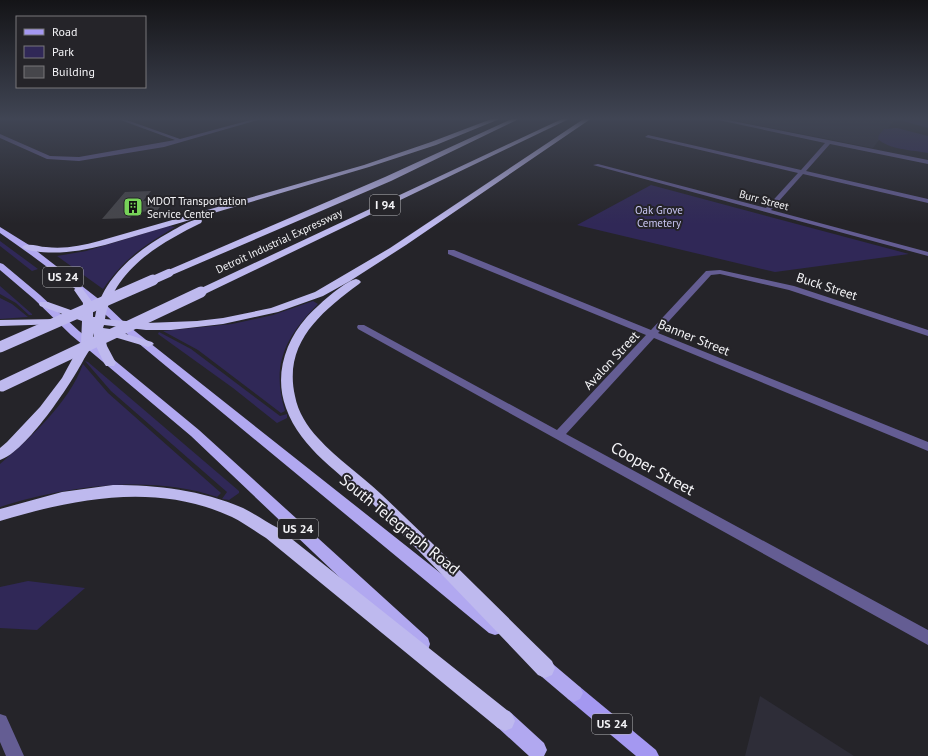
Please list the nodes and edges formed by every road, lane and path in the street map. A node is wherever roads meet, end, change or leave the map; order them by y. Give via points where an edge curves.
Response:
1 (38, 153) edge
2 (114, 153) edge
3 (404, 153) edge
4 (443, 153) edge
5 (494, 153) edge
6 (535, 153) edge
7 (720, 153) edge
8 (819, 153) edge
9 (885, 153) edge
10 (928, 162) edge
11 (596, 165) dead end
12 (802, 172) junction
13 (263, 196) junction
14 (928, 201) edge
15 (767, 211) junction
16 (0, 229) edge
17 (26, 247) junction
18 (400, 247) junction
19 (450, 252) dead end
20 (928, 254) edge
21 (0, 266) edge
22 (716, 272) joint
23 (79, 290) junction
24 (44, 304) junction
25 (102, 306) junction
26 (63, 322) junction
27 (0, 323) edge
28 (94, 324) junction
29 (123, 326) junction
30 (362, 327) dead end
31 (928, 333) edge
32 (652, 334) junction
33 (87, 343) junction
34 (148, 344) junction
35 (0, 347) edge
36 (110, 362) junction
37 (1, 387) edge
38 (559, 435) junction
39 (928, 447) edge
40 (0, 455) edge
41 (0, 515) edge
42 (928, 638) edge
43 (545, 668) junction
44 (574, 693) joint
45 (505, 721) junction
46 (0, 722) edge
47 (541, 753) edge
48 (15, 756) edge
49 (650, 756) edge

1 - 2 street via 59,159
3 - 13 highway
4 - 35 highway, Detroit Industrial Expressway / I 94, bridge
5 - 37 highway, Detroit Industrial Expressway / I 94, bridge
6 - 18 highway
7 - 12 street
8 - 12 street
9 - 10 street
11 - 15 street, Burr Street
12 - 14 street
12 - 15 street
13 - 17 highway via 79,249 56,252
13 - 25 highway via 193,223 164,238 141,254 118,277
15 - 20 street, Burr Street
16 - 17 highway, US 24
17 - 23 highway, US 24
18 - 29 highway via 319,294 260,314 202,323
18 - 43 highway via 318,310 302,329 291,349 287,368 288,393 293,411 305,432 325,454 374,496
19 - 32 street, Banner Street
21 - 24 highway, US 24
22 - 31 street, Buck Street via 792,288
22 - 32 street, Avalon Street via 709,273
23 - 25 highway, US 24
23 - 28 highway via 88,303
24 - 26 highway, US 24
24 - 28 highway
25 - 28 highway
25 - 29 highway, US 24
26 - 27 highway
26 - 28 highway
26 - 33 highway, US 24
28 - 29 highway
28 - 33 highway
28 - 34 highway
28 - 36 highway
29 - 34 highway, South Telegraph Road / US 24
30 - 38 street, Cooper Street
32 - 38 street, Avalon Street
32 - 39 street, Banner Street
33 - 36 highway, US 24
33 - 40 highway via 67,380 44,410 12,446
34 - 43 highway, South Telegraph Road / US 24
36 - 45 highway, US 24 via 194,433
38 - 42 street, Cooper Street
41 - 45 highway via 71,496 114,491 161,492 195,498 237,513 272,533
43 - 44 highway, South Telegraph Road / US 24
44 - 49 main road, South Telegraph Road / US 24
45 - 47 highway, US 24
46 - 48 street

